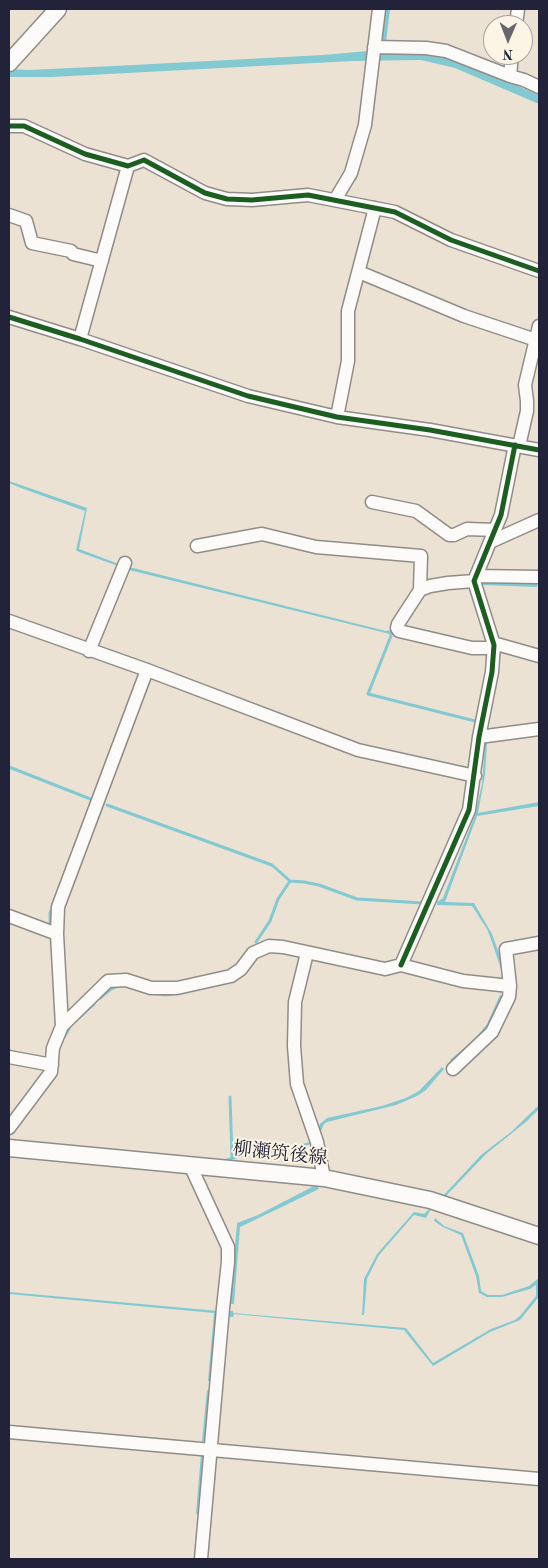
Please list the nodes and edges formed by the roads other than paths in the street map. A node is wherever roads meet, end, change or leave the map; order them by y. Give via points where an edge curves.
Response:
1 (58, 9) edge
2 (379, 9) edge
3 (373, 53) junction
4 (9, 63) edge
5 (511, 65) edge
6 (510, 76) junction
7 (539, 87) edge
8 (9, 126) edge
9 (128, 166) junction
10 (336, 200) junction
11 (375, 208) junction
12 (9, 215) edge
13 (102, 261) junction
14 (539, 271) edge
15 (359, 272) junction
16 (9, 317) edge
17 (539, 326) edge
18 (80, 339) junction
19 (537, 340) edge
20 (337, 417) junction
21 (517, 445) junction
22 (539, 450) edge
23 (372, 502) dead end
24 (539, 520) edge
25 (492, 536) junction
26 (197, 546) dead end
27 (125, 563) dead end
28 (539, 577) edge
29 (475, 578) junction
30 (420, 590) junction
31 (9, 621) edge
32 (493, 645) junction
33 (89, 651) junction
34 (539, 656) edge
35 (147, 670) junction
36 (539, 728) edge
37 (480, 737) junction
38 (475, 776) junction
39 (9, 916) edge
40 (57, 934) junction
41 (539, 943) edge
42 (307, 953) junction
43 (401, 965) junction
44 (510, 986) junction
45 (62, 1026) junction
46 (9, 1057) edge
47 (52, 1065) junction
48 (453, 1068) dead end
49 (9, 1128) edge
50 (9, 1148) edge
51 (190, 1165) junction
52 (324, 1178) junction
53 (539, 1236) edge
54 (9, 1432) edge
55 (211, 1450) junction
56 (539, 1479) edge
57 (201, 1559) edge

1 - 4 main road
2 - 3 street
3 - 6 street via 426,48 446,51
3 - 10 street via 364,125 351,173
5 - 6 street
6 - 7 street
8 - 9 street via 24,126 85,154
9 - 10 street via 144,160 205,193 227,199 308,195
9 - 13 street
10 - 11 street
11 - 14 street via 395,212 451,240
11 - 15 street
12 - 13 street via 26,221 32,243
13 - 18 street
15 - 19 street via 464,316
15 - 20 street via 348,312 348,361
16 - 18 street
17 - 19 street
18 - 20 street via 248,396
19 - 21 street via 525,385 526,411
20 - 21 street
21 - 22 street
21 - 25 street via 501,515
23 - 25 street via 416,511 449,535 467,529
24 - 25 street
25 - 29 street
26 - 30 street via 262,534 316,547 421,556
27 - 33 street
28 - 29 street
29 - 30 street
29 - 32 street
30 - 32 street via 398,624 400,631 472,648
31 - 33 street
32 - 34 street
32 - 37 street via 492,672
33 - 35 street
35 - 38 street via 358,750
35 - 40 street via 58,907
36 - 37 street
37 - 38 street
38 - 43 street via 469,810
39 - 40 street
40 - 45 street
41 - 44 street via 506,949
42 - 43 street via 384,969
42 - 45 street via 269,946 253,953 231,976 177,988 151,988 126,980 108,982
42 - 52 street via 295,1002 294,1046 297,1084
43 - 44 street via 463,981
44 - 48 street via 509,998 492,1032
45 - 47 street via 53,1048
46 - 47 street
47 - 49 street via 51,1072
50 - 51 main road, 柳瀬筑後線
51 - 52 main road, 柳瀬筑後線
51 - 55 street via 228,1247
52 - 53 main road, 柳瀬筑後線 via 430,1200
54 - 55 street
55 - 56 street
55 - 57 street

